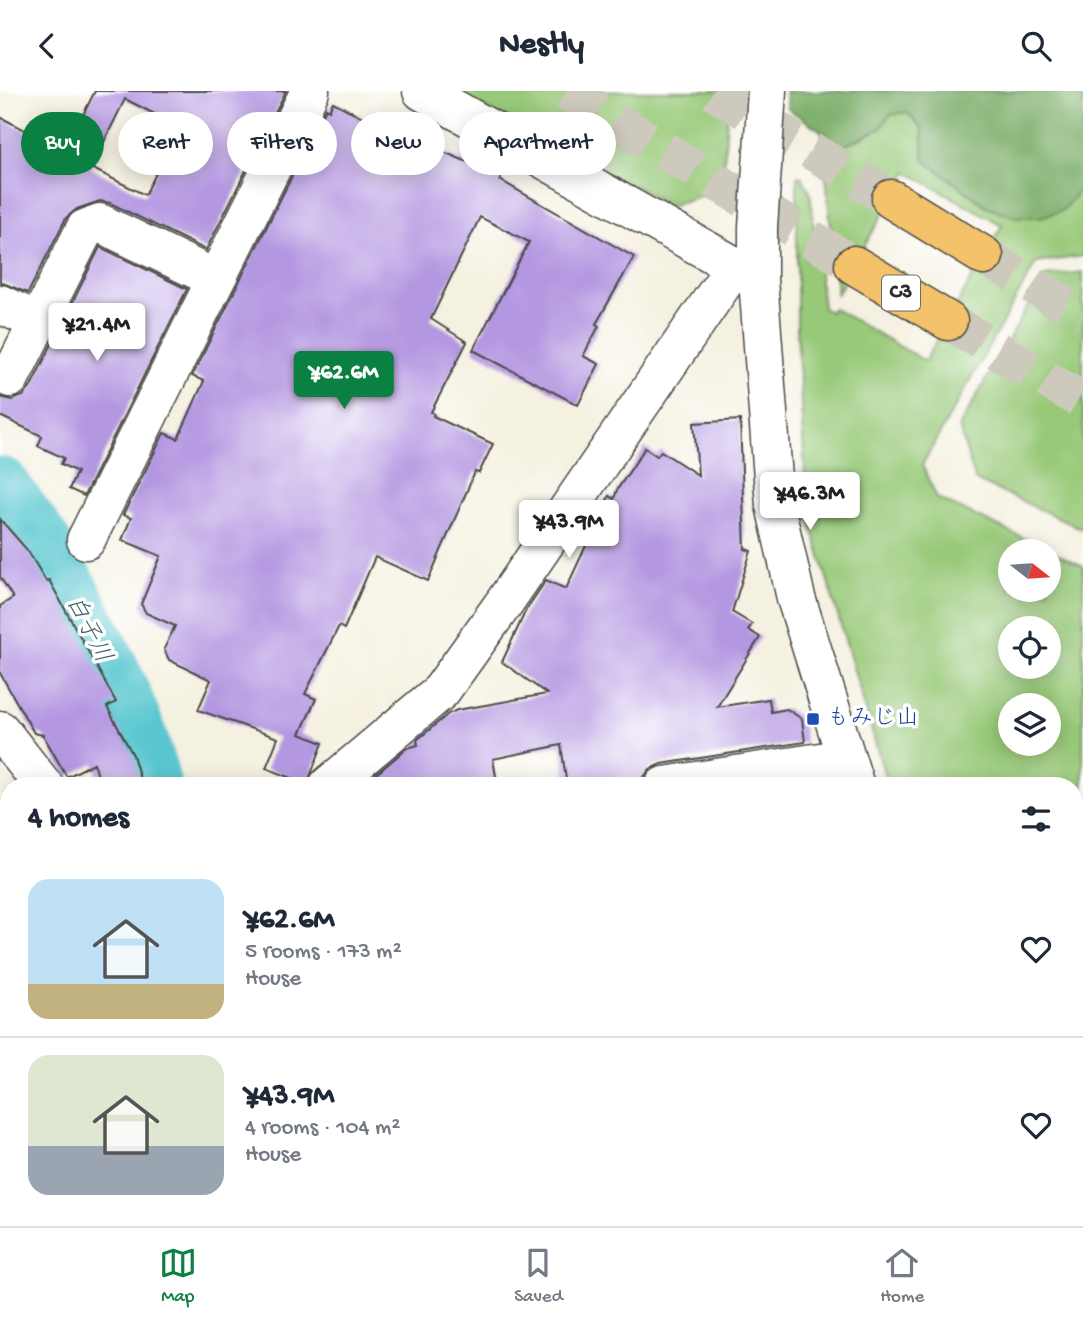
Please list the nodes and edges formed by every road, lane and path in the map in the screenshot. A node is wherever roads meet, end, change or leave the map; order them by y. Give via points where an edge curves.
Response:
1 (310, 91) edge
2 (422, 91) edge
3 (767, 91) edge
4 (891, 199) tunnel mouth
5 (984, 256) tunnel mouth
6 (854, 265) tunnel mouth
7 (747, 273) junction
8 (216, 279) junction
9 (0, 304) edge
10 (948, 321) tunnel mouth
11 (38, 323) junction
12 (10, 378) dead end
13 (86, 540) dead end
14 (0, 730) edge
15 (850, 772) edge
16 (37, 777) edge
17 (339, 777) edge
18 (784, 777) edge

1 - 8 street
2 - 7 street
3 - 7 street via 758,227
4 - 5 highway
6 - 10 highway, C3
7 - 15 street via 782,543
7 - 17 street via 441,691
8 - 11 street via 100,223 85,229
8 - 13 street
9 - 11 street
11 - 12 street
14 - 16 street
15 - 18 street

